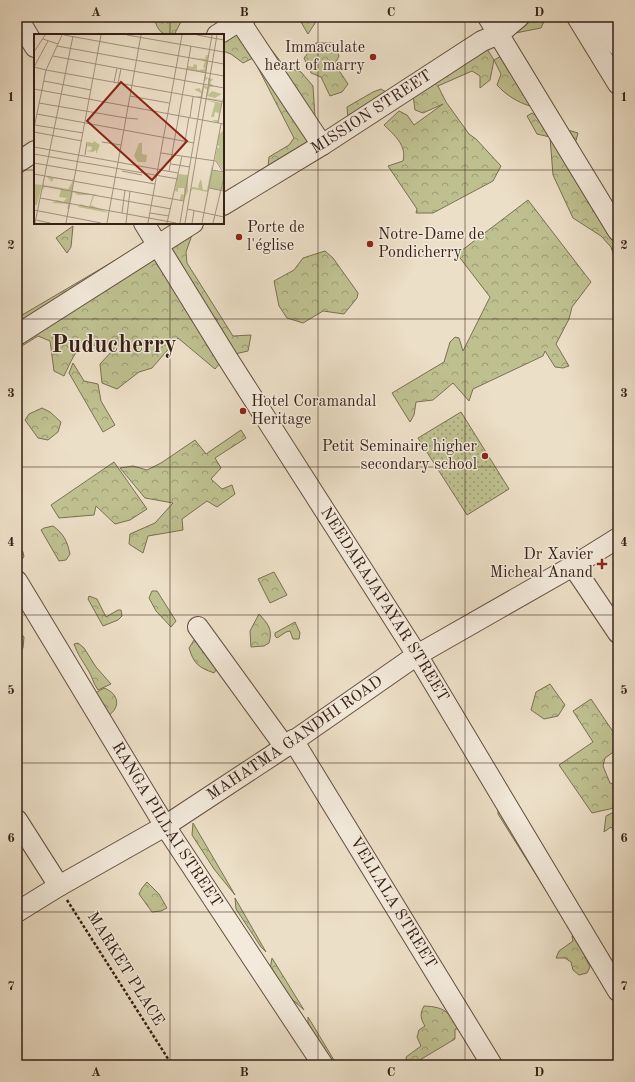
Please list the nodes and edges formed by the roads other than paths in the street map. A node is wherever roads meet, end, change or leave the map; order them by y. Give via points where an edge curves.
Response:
1 (488, 17) edge
2 (519, 17) edge
3 (577, 17) edge
4 (600, 17) edge
5 (241, 18) edge
6 (18, 20) edge
7 (218, 34) edge
8 (498, 34) junction
9 (34, 44) edge
10 (618, 46) edge
11 (618, 84) edge
12 (322, 145) junction
13 (34, 152) edge
14 (17, 163) edge
15 (224, 204) edge
16 (145, 224) edge
17 (191, 224) edge
18 (618, 231) edge
19 (158, 244) junction
20 (17, 335) edge
21 (618, 538) edge
22 (573, 566) junction
23 (17, 581) edge
24 (198, 626) dead end
25 (618, 633) edge
26 (418, 655) junction
27 (289, 744) junction
28 (17, 820) edge
29 (165, 826) junction
30 (58, 886) junction
31 (17, 912) edge
32 (618, 991) edge
33 (323, 1065) edge
34 (492, 1065) edge

1 - 8 street
2 - 8 street, MISSION STREET
3 - 11 street
4 - 10 street
5 - 7 street
5 - 12 street
6 - 9 street
8 - 12 street, MISSION STREET via 482,41
8 - 18 street
12 - 15 street, MISSION STREET
13 - 14 street
16 - 19 street, NEEDARAJAPAYAR STREET
17 - 19 street
19 - 20 street
19 - 26 street, NEEDARAJAPAYAR STREET via 230,363
21 - 22 street, MAHATMA GANDHI ROAD
22 - 25 street
22 - 26 street, MAHATMA GANDHI ROAD
23 - 29 street, RANGA PILLAI STREET
24 - 27 street, VELLALA STREET
26 - 27 street, MAHATMA GANDHI ROAD
26 - 32 street, NEEDARAJAPAYAR STREET
27 - 29 street, MAHATMA GANDHI ROAD
27 - 34 street, VELLALA STREET
28 - 30 street
29 - 30 street, MAHATMA GANDHI ROAD
29 - 33 street, RANGA PILLAI STREET
30 - 31 street, MAHATMA GANDHI ROAD

